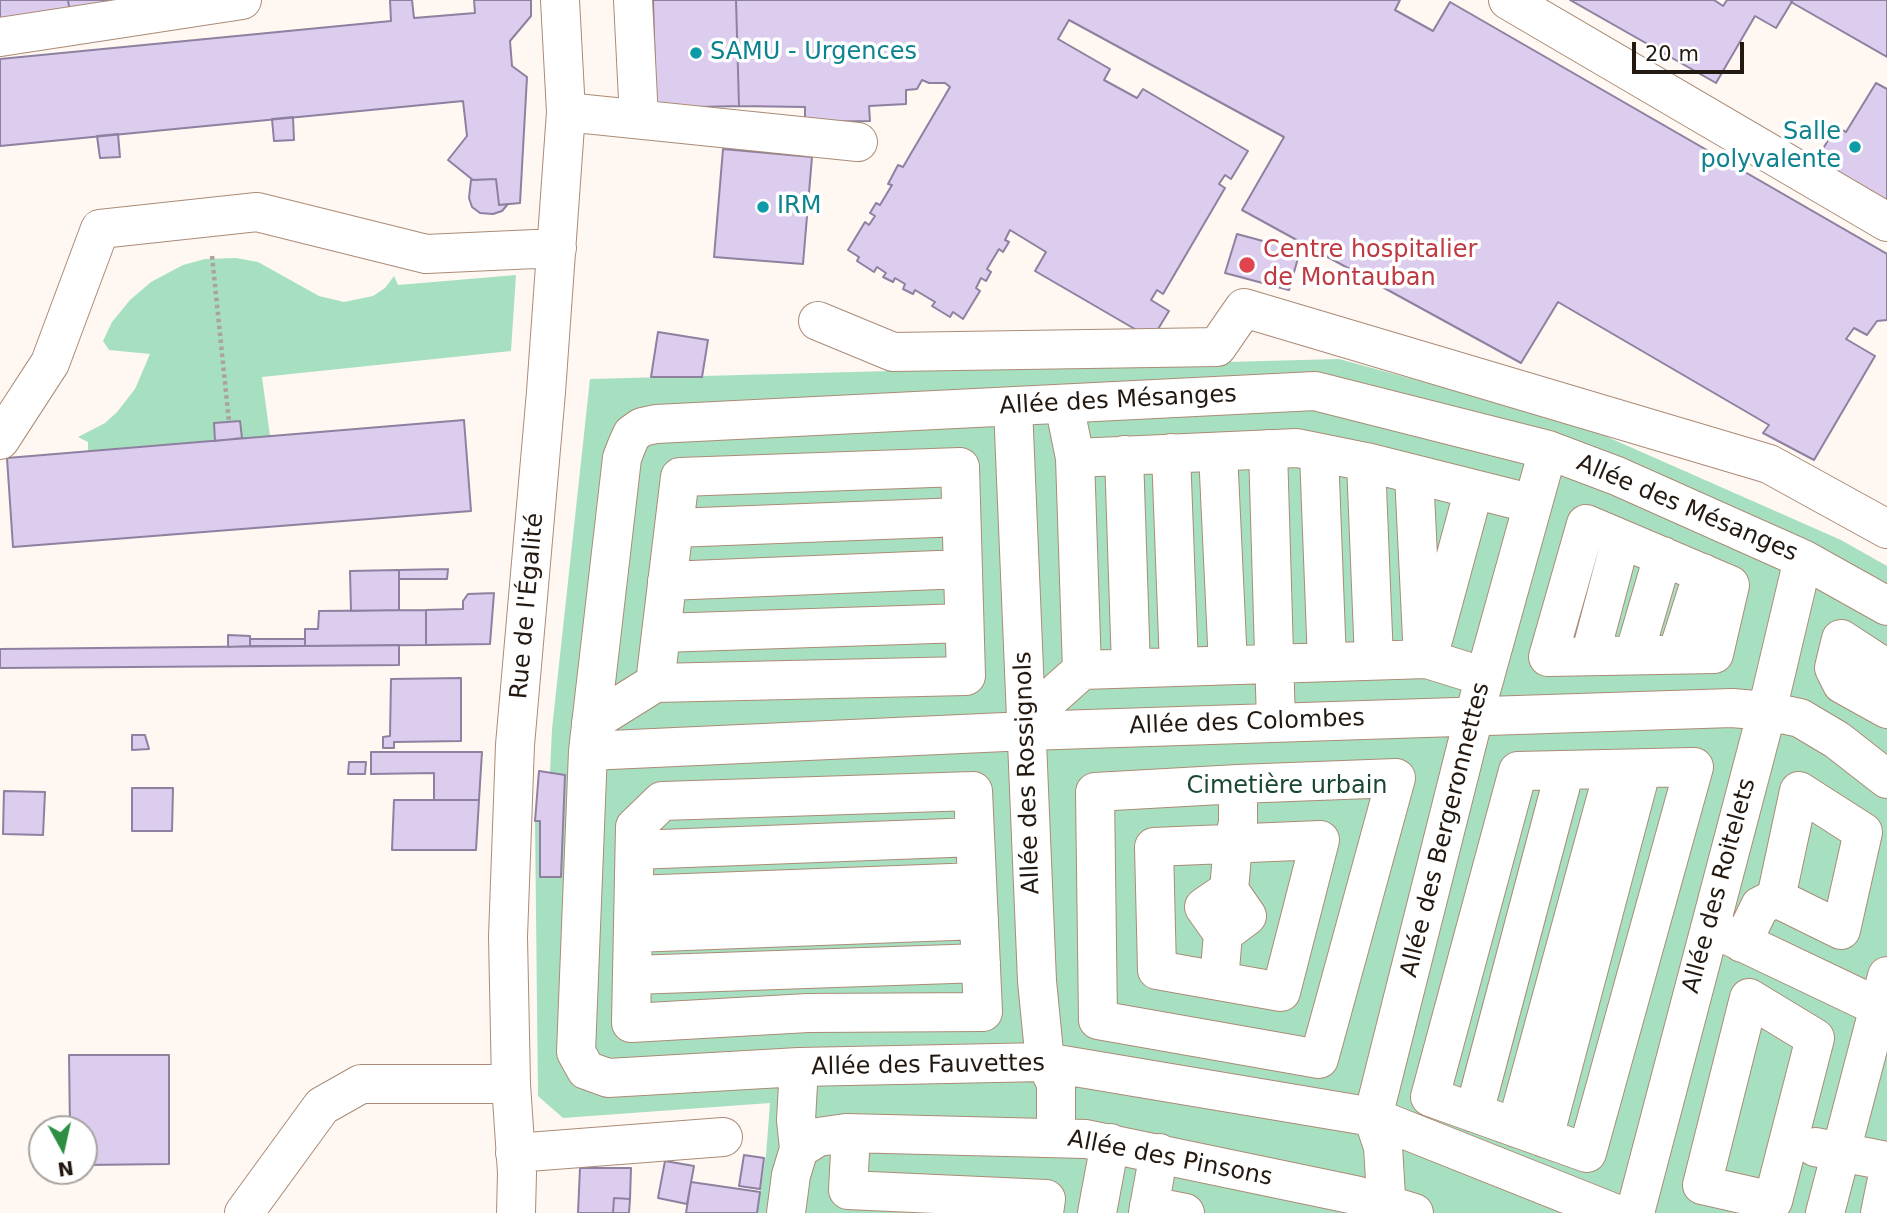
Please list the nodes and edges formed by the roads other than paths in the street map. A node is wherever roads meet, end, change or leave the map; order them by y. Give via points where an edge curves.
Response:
1 (242, 0) edge
2 (560, 0) edge
3 (633, 0) edge
4 (1508, 0) edge
5 (0, 37) edge
6 (566, 111) junction
7 (639, 119) junction
8 (858, 142) dead end
9 (1887, 222) edge
10 (556, 248) junction
11 (818, 321) dead end
12 (1064, 404) junction
13 (1013, 407) junction
14 (0, 440) edge
15 (1268, 449) junction
16 (1548, 450) junction
17 (1218, 452) junction
18 (1171, 453) junction
19 (1319, 453) junction
20 (1125, 455) junction
21 (1075, 458) junction
22 (1366, 462) junction
23 (1415, 474) junction
24 (1474, 489) junction
25 (1533, 504) junction
26 (961, 517) junction
27 (674, 528) junction
28 (1887, 529) edge
29 (1790, 553) junction
30 (1662, 556) junction
31 (963, 569) junction
32 (1716, 579) junction
33 (667, 581) junction
34 (1887, 606) edge
35 (964, 623) junction
36 (661, 633) junction
37 (1634, 655) junction
38 (1425, 659) junction
39 (1374, 660) junction
40 (1327, 662) junction
41 (1275, 664) junction
42 (1228, 665) junction
43 (1179, 666) junction
44 (1131, 668) junction
45 (1887, 669) edge
46 (1082, 670) junction
47 (1485, 677) junction
48 (655, 683) junction
49 (1842, 684) junction
50 (1887, 709) edge
51 (1767, 711) junction
52 (1474, 716) junction
53 (1276, 722) junction
54 (1027, 725) junction
55 (1818, 729) junction
56 (589, 737) junction
57 (796, 742) junction
58 (1628, 769) junction
59 (1565, 770) junction
60 (1887, 779) edge
61 (1238, 784) junction
62 (798, 797) junction
63 (975, 837) junction
64 (800, 844) junction
65 (1233, 844) junction
66 (635, 850) junction
67 (977, 882) junction
68 (802, 888) junction
69 (634, 895) junction
70 (1776, 898) dead end
71 (1233, 913) junction
72 (1423, 916) junction
73 (979, 920) junction
74 (1299, 920) junction
75 (804, 926) junction
76 (1475, 930) junction
77 (633, 933) junction
78 (1726, 935) junction
79 (1520, 941) junction
80 (1578, 957) junction
81 (981, 963) junction
82 (806, 969) junction
83 (1636, 972) junction
84 (632, 975) junction
85 (1219, 981) junction
86 (1693, 987) junction
87 (1885, 998) edge
88 (808, 1013) junction
89 (1040, 1018) junction
90 (1098, 1020) junction
91 (1045, 1062) junction
92 (799, 1067) junction
93 (511, 1084) junction
94 (1474, 1113) junction
95 (1373, 1118) junction
96 (850, 1133) junction
97 (1530, 1133) junction
98 (723, 1137) dead end
99 (1056, 1137) junction
100 (1788, 1142) junction
101 (1110, 1143) junction
102 (799, 1149) junction
103 (1840, 1151) junction
104 (515, 1153) junction
105 (1159, 1153) junction
106 (1887, 1160) edge
107 (1887, 1179) edge
108 (857, 1202) edge
109 (918, 1203) edge
110 (956, 1204) edge
111 (1004, 1205) edge
112 (1161, 1210) edge
113 (1396, 1210) edge
114 (244, 1213) edge
115 (516, 1213) edge
116 (786, 1213) edge
117 (1044, 1213) edge
118 (1097, 1213) edge
119 (1614, 1213) edge
120 (1635, 1213) edge
121 (1825, 1213) edge
122 (1880, 1213) edge

1 - 5 street
2 - 6 street, Rue de l'Égalité
3 - 7 street
4 - 9 street
6 - 7 street
6 - 10 street, Rue de l'Égalité
7 - 8 street
10 - 14 street via 426,254 257,212 100,229 50,363
10 - 93 street, Rue de l'Égalité via 515,745 508,937
11 - 28 street via 893,352 1217,347 1244,308 1769,464
12 - 13 street, Allée des Mésanges
12 - 16 street, Allée des Mésanges via 1315,391
12 - 21 street
13 - 54 street, Allée des Rossignols
13 - 56 street, Allée des Mésanges via 642,427 632,435 622,458
15 - 17 street
15 - 19 street
15 - 41 street
16 - 25 street, Allée des Bergeronnettes
16 - 29 street, Allée des Mésanges
17 - 18 street
17 - 42 street
18 - 20 street
18 - 43 street
19 - 22 street
19 - 40 street
20 - 21 street
20 - 44 street
21 - 46 street
22 - 23 street
22 - 39 street
23 - 24 street
23 - 38 street
24 - 25 street
24 - 38 street
25 - 47 street, Allée des Bergeronnettes
26 - 27 street
26 - 27 street via 960,467 693,476 680,477
26 - 31 street
27 - 33 street
29 - 32 street
29 - 34 street, Allée des Mésanges
29 - 51 street, Allée des Roitelets
30 - 32 street
30 - 37 street
30 - 37 street via 1621,539 1590,656
31 - 33 street
31 - 35 street
32 - 37 street via 1714,654
33 - 36 street
35 - 36 street
35 - 48 street via 966,676
36 - 48 street
38 - 39 street
38 - 47 street
39 - 40 street
40 - 41 street
41 - 42 street
41 - 53 street
42 - 43 street
43 - 44 street
44 - 46 street
45 - 49 street via 1841,639 1834,668
46 - 54 street
47 - 52 street, Allée des Bergeronnettes
48 - 56 street
49 - 50 street
49 - 55 street
51 - 52 street, Allée des Colombes via 1732,708
51 - 55 street, Allée des Colombes via 1800,718
51 - 78 street, Allée des Roitelets
52 - 53 street, Allée des Colombes
52 - 72 street, Allée des Bergeronnettes
53 - 54 street, Allée des Colombes
54 - 57 street, Allée des Colombes
54 - 89 street, Allée des Rossignols
55 - 60 street, Allée des Colombes
56 - 57 street, Allée des Colombes
56 - 92 street, Allée des Fauvettes via 576,1039 579,1062 586,1070 608,1078
57 - 62 street
58 - 59 street
58 - 80 street
58 - 83 street via 1693,767
59 - 76 street via 1518,771
59 - 79 street
61 - 65 street
61 - 90 street via 1095,792
61 - 90 street via 1396,778 1319,1059
62 - 63 street via 973,791
62 - 64 street
62 - 66 street via 662,802 635,827
63 - 64 street
63 - 67 street
64 - 66 street
64 - 68 street
65 - 71 street
65 - 74 street via 1320,840
65 - 85 street via 1154,847 1157,970
66 - 69 street
67 - 68 street
67 - 73 street
68 - 69 street
68 - 75 street
69 - 77 street
70 - 78 street
71 - 74 street
71 - 85 street
72 - 76 street
72 - 95 street, Allée des Bergeronnettes
73 - 75 street
73 - 81 street
74 - 85 street via 1281,992
75 - 77 street
75 - 82 street
76 - 79 street
76 - 94 street via 1430,1097
77 - 84 street
78 - 86 street, Allée des Roitelets
78 - 87 street
79 - 80 street
79 - 94 street
80 - 83 street
80 - 97 street
81 - 82 street
81 - 88 street via 983,1012
82 - 84 street
82 - 88 street
83 - 86 street
83 - 97 street via 1587,1153
84 - 88 street via 631,1023
86 - 120 street, Allée des Roitelets
87 - 103 street
89 - 90 street
89 - 91 street, Allée des Rossignols
91 - 92 street, Allée des Fauvettes
91 - 95 street, Allée des Fauvettes
91 - 99 street, Allée des Rossignols via 1056,1083
92 - 102 street
93 - 104 street, Rue de l'Égalité
93 - 114 street via 361,1084 322,1106
94 - 97 street
95 - 113 street
95 - 119 street, Allée des Fauvettes
96 - 99 street, Allée des Pinsons
96 - 102 street, Allée des Pinsons via 818,1137
96 - 108 street
98 - 104 street
99 - 101 street, Allée des Pinsons
100 - 100 street via 1815,1038 1749,998 1702,1185 1773,1201
100 - 103 street
101 - 105 street, Allée des Pinsons
101 - 118 street
102 - 116 street
103 - 106 street
103 - 121 street
104 - 115 street, Rue de l'Égalité
105 - 112 street
105 - 113 street, Allée des Pinsons
107 - 122 street
108 - 109 street
109 - 110 street
110 - 111 street
111 - 117 street via 1046,1199

